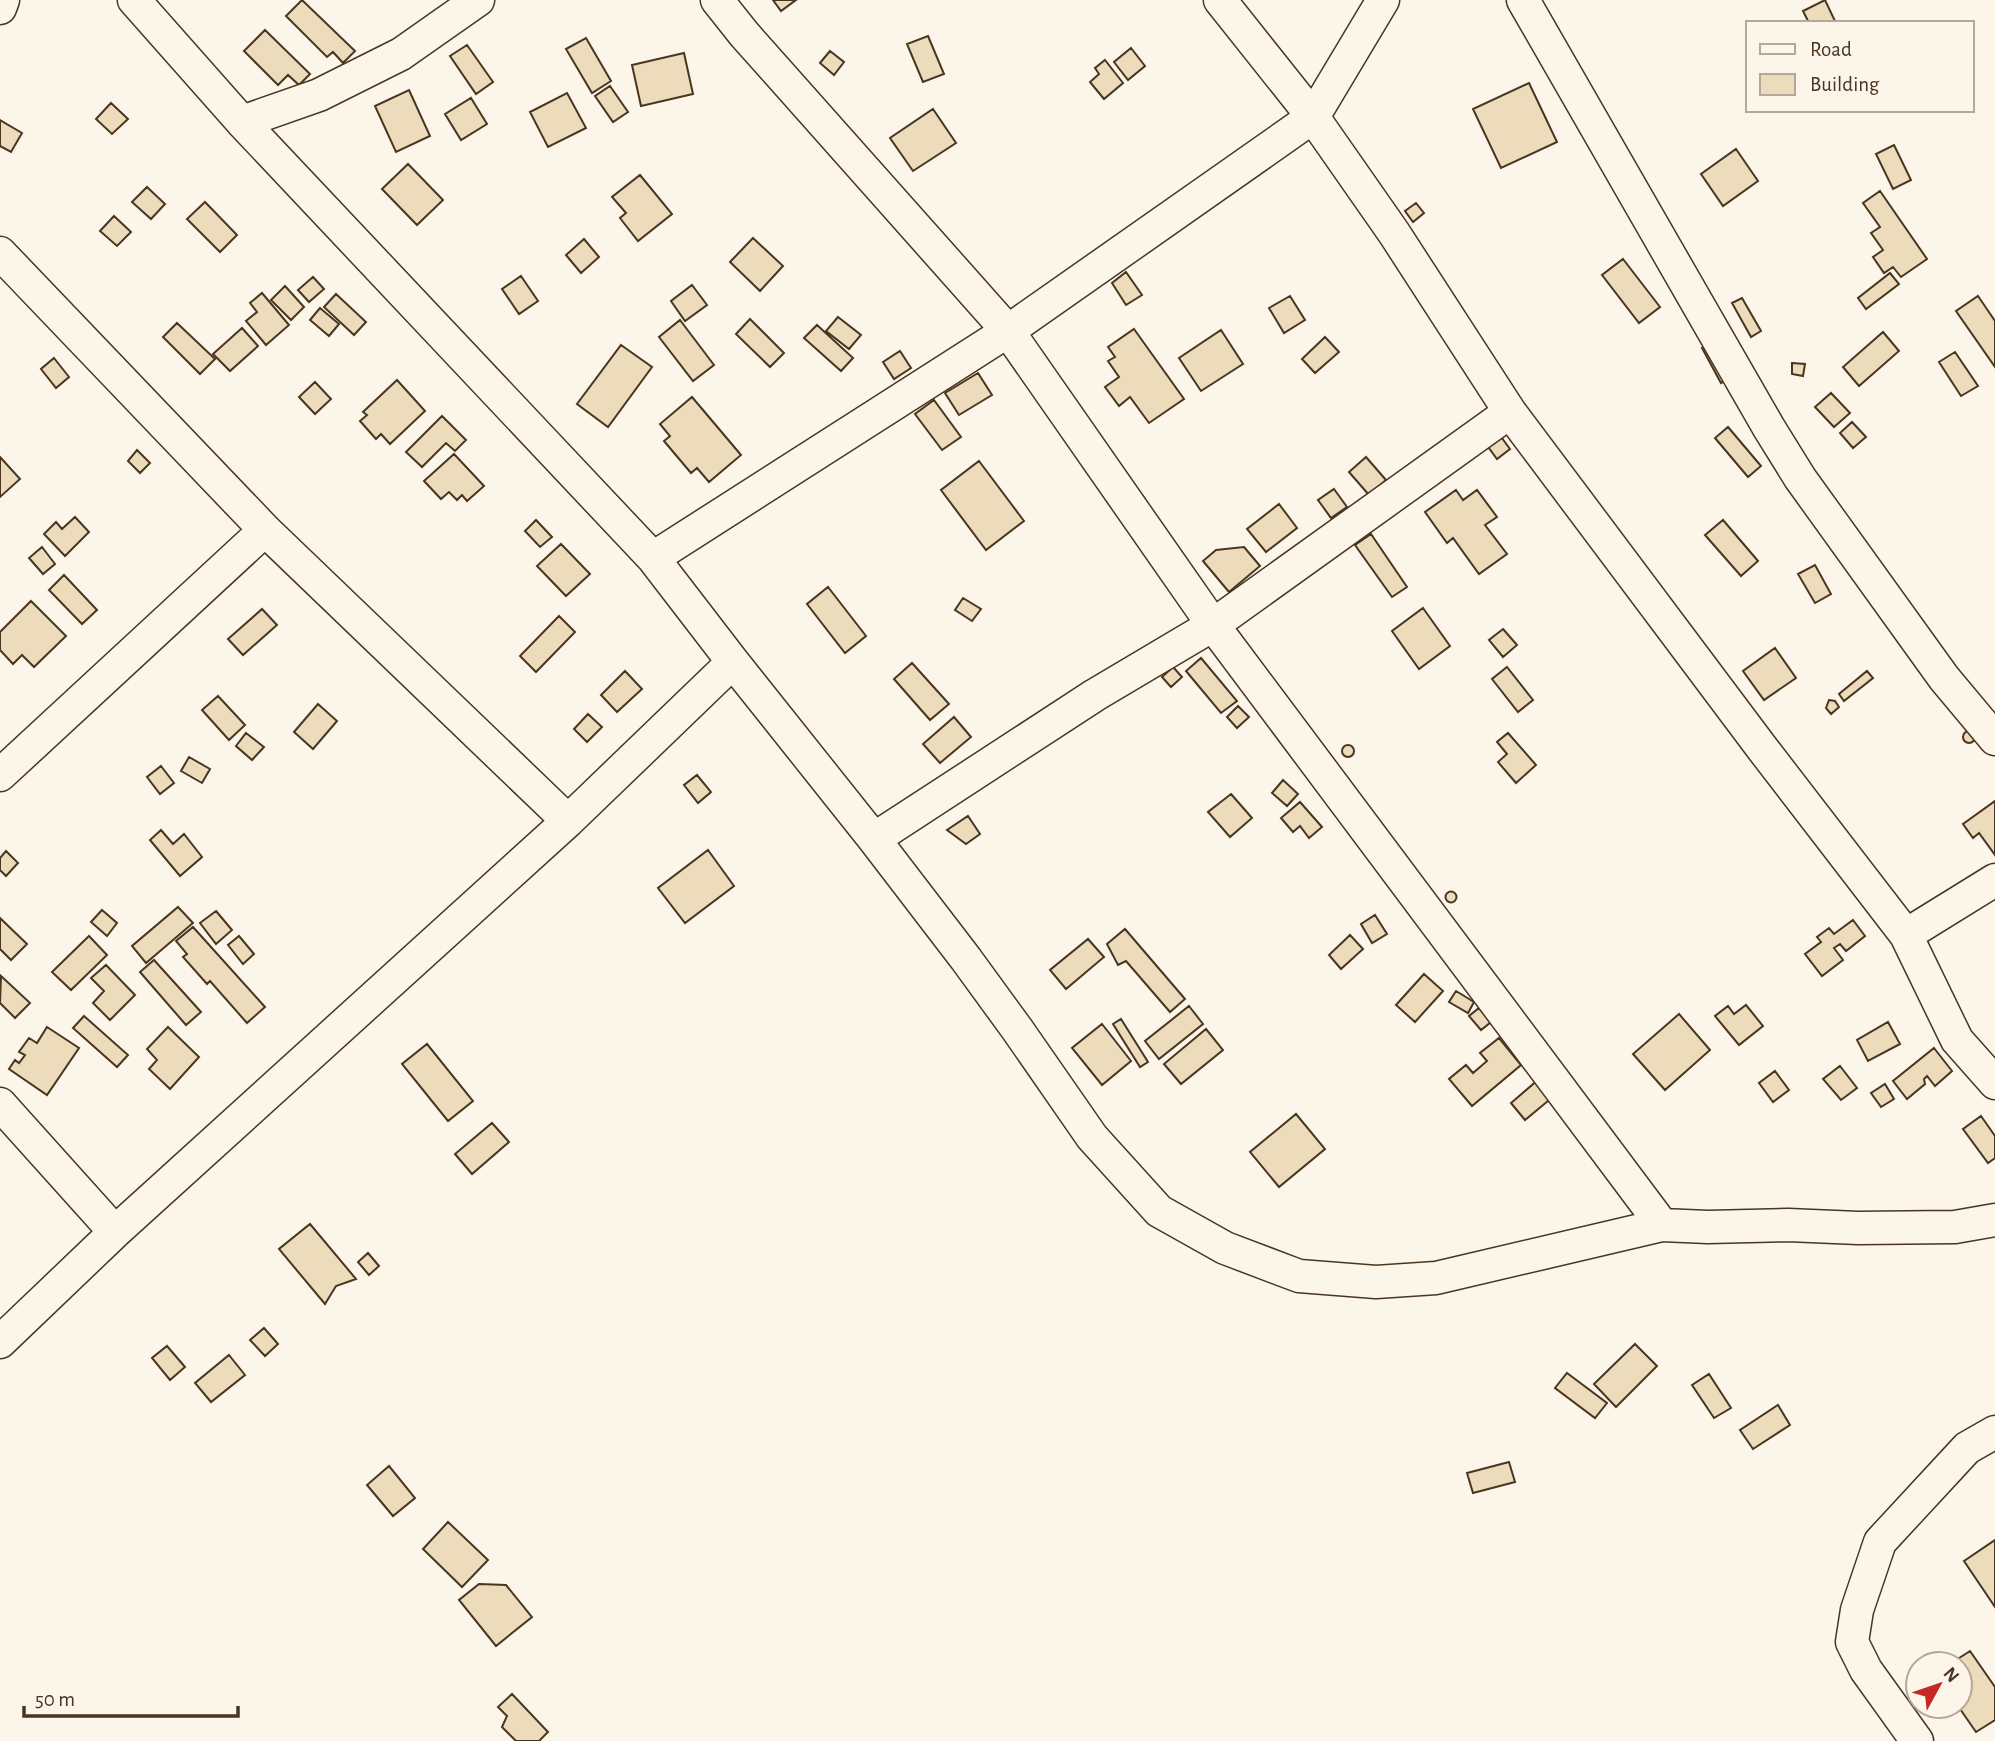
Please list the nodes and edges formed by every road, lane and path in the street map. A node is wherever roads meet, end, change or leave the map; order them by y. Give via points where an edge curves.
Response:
1 (3, 0) edge
2 (134, 0) edge
3 (478, 0) edge
4 (717, 0) edge
5 (1220, 0) edge
6 (1383, 0) edge
7 (1522, 0) edge
8 (0, 8) edge
9 (1313, 117) junction
10 (242, 122) junction
11 (0, 253) edge
12 (1009, 331) junction
13 (1510, 412) junction
14 (265, 530) junction
15 (653, 558) junction
16 (1213, 625) junction
17 (733, 662) junction
18 (1995, 739) edge
19 (0, 775) edge
20 (568, 821) junction
21 (874, 839) junction
22 (1995, 880) edge
23 (1906, 935) junction
24 (1995, 1083) edge
25 (0, 1104) edge
26 (1995, 1220) edge
27 (1662, 1225) junction
28 (115, 1231) junction
29 (0, 1342) edge
30 (1995, 1432) edge
31 (1917, 1741) edge

1 - 8 street
2 - 10 street
3 - 10 street via 401,54 319,95
4 - 12 street
5 - 9 street
6 - 9 street
7 - 18 street via 1800,478 1944,678
9 - 12 street
9 - 13 street
10 - 15 street
11 - 14 street
12 - 15 street
12 - 16 street
13 - 16 street
13 - 23 street
14 - 19 street
14 - 20 street
15 - 17 street
16 - 21 street
16 - 27 street
17 - 20 street
17 - 21 street
20 - 28 street
21 - 27 street via 1092,1137 1159,1211 1225,1248 1299,1276 1376,1282 1436,1278
22 - 23 street
23 - 24 street via 1957,1040
25 - 28 street
26 - 27 street via 1955,1227
28 - 29 street
30 - 31 street via 1967,1448 1880,1542 1857,1610 1852,1642 1866,1670

